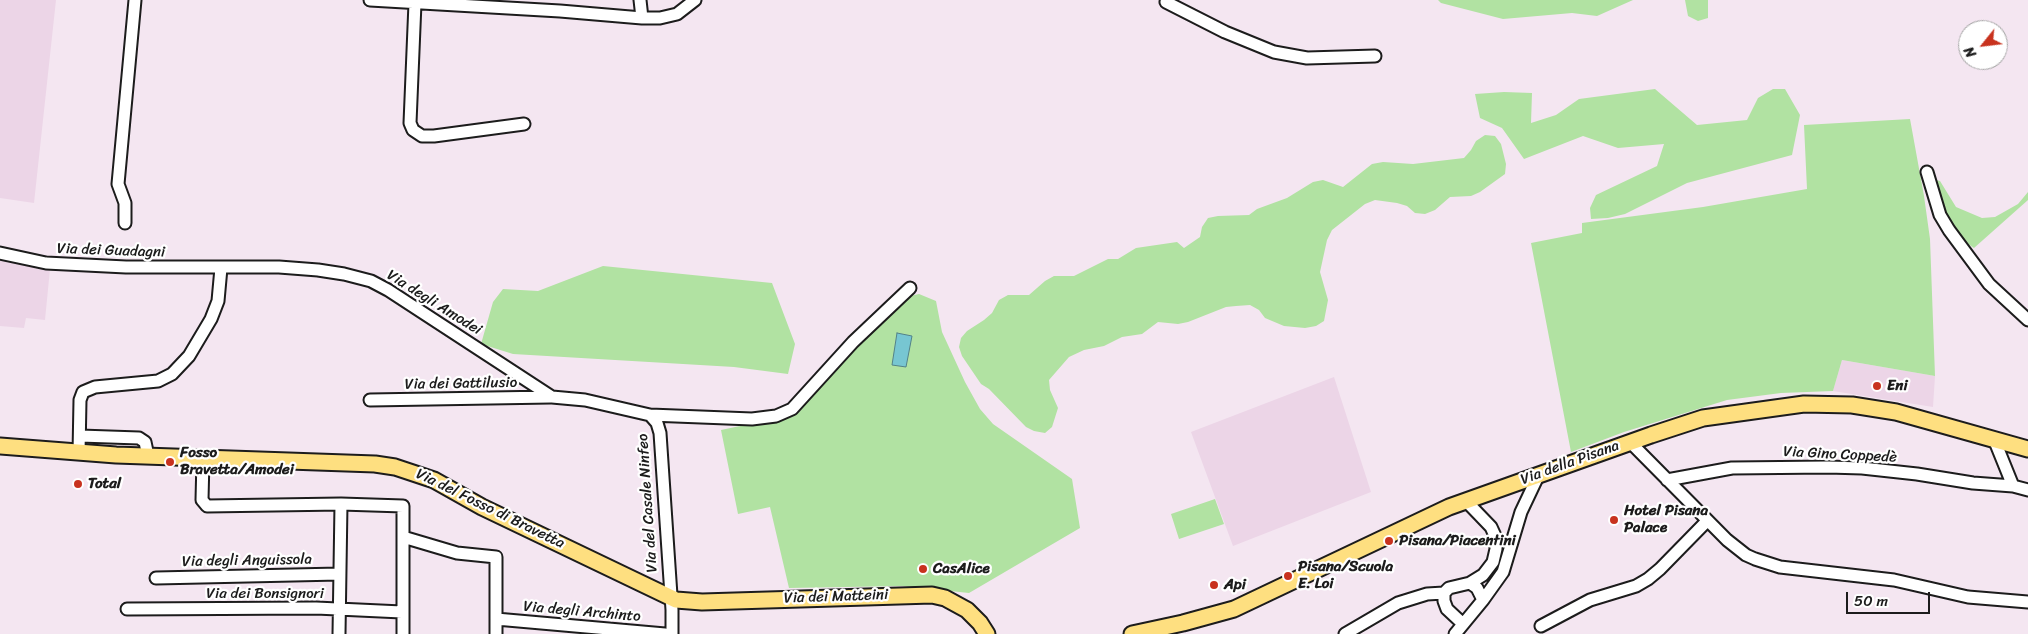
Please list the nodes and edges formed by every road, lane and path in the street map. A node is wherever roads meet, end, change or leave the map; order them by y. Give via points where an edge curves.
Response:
1 (135, 0) edge
2 (370, 0) edge
3 (640, 0) edge
4 (695, 0) edge
5 (1166, 1) edge
6 (415, 2) junction
7 (642, 18) junction
8 (1375, 56) dead end
9 (524, 124) dead end
10 (1927, 172) dead end
11 (125, 223) dead end
12 (0, 253) edge
13 (222, 268) junction
14 (910, 288) dead end
15 (2028, 320) edge
16 (552, 398) junction
17 (370, 400) dead end
18 (650, 415) junction
19 (80, 436) junction
20 (1994, 439) junction
21 (1630, 442) junction
22 (0, 446) edge
23 (2028, 449) edge
24 (79, 453) junction
25 (148, 456) junction
26 (203, 459) junction
27 (1540, 474) junction
28 (1666, 480) junction
29 (2013, 486) junction
30 (2028, 490) edge
31 (1466, 501) junction
32 (341, 504) junction
33 (1706, 521) junction
34 (1493, 530) junction
35 (1515, 530) junction
36 (403, 537) junction
37 (339, 574) junction
38 (156, 578) dead end
39 (1470, 583) junction
40 (1444, 594) junction
41 (670, 598) junction
42 (1483, 600) junction
43 (2028, 602) edge
44 (127, 609) dead end
45 (338, 610) junction
46 (402, 612) junction
47 (496, 619) junction
48 (1462, 623) junction
49 (1541, 626) dead end
50 (339, 634) edge
51 (402, 634) edge
52 (496, 634) edge
53 (665, 634) edge
54 (672, 634) edge
55 (987, 634) edge
56 (1132, 634) edge
57 (1345, 634) edge
58 (1455, 634) edge

1 - 11 street via 118,184 126,203
2 - 6 street
3 - 7 street
4 - 7 street via 678,14
5 - 8 street via 1225,32 1274,52 1307,58
6 - 7 street
6 - 9 street via 410,123 413,130 422,136 434,136
10 - 15 street via 1937,208 1949,230 1988,284
12 - 13 street, Via dei Guadagni via 46,263
13 - 16 street, Via degli Amodei via 318,270 370,281
13 - 19 street via 214,312 183,363 162,380 86,389 80,400
14 - 18 street, Via del Casale Ninfeo via 853,342 792,409 776,416 752,419
16 - 17 street, Via dei Gattilusio
16 - 18 street, Via degli Amodei via 585,400
18 - 41 street, Via del Casale Ninfeo via 660,433
19 - 24 street
19 - 25 street via 139,438 145,442
20 - 21 main road, Via della Pisana via 1896,412 1825,404 1766,408 1709,417
20 - 23 main road, Via della Pisana
20 - 29 street
21 - 27 main road, Via della Pisana
21 - 28 street
22 - 24 main road, Via del Fosso di Bravetta
24 - 25 main road, Via del Fosso di Bravetta
25 - 26 main road, Via del Fosso di Bravetta
26 - 32 street via 202,500 207,506
26 - 41 main road, Via del Fosso di Bravetta via 375,464 410,471
27 - 31 main road, Via della Pisana
27 - 35 street
28 - 29 street, Via Gino Coppedè via 1732,468 1820,467 1862,468
28 - 33 street
29 - 30 street, Via Gino Coppedè
31 - 34 street
31 - 56 main road, Via della Pisana via 1234,608
32 - 36 street via 403,506
32 - 37 street
33 - 43 street via 1746,555 1773,566 1882,578 1978,599
33 - 49 street via 1648,579 1590,600
34 - 35 street
34 - 39 street via 1496,544 1494,559 1485,572
35 - 42 street via 1503,572
36 - 46 street
36 - 47 street via 457,553 496,557
37 - 38 street, Via degli Anguissola
37 - 45 street
39 - 40 street via 1451,587
39 - 42 street
40 - 48 street via 1447,609
40 - 57 street via 1427,594 1398,603
41 - 54 street, Via del Casale Ninfeo
41 - 55 main road, Via dei Matteini via 702,602 932,595 967,610
42 - 48 street
44 - 45 street, Via dei Bonsignori via 249,607
45 - 46 street, Via dei Bonsignori
45 - 50 street
46 - 51 street
47 - 52 street
47 - 53 street, Via degli Archinto
48 - 58 street

